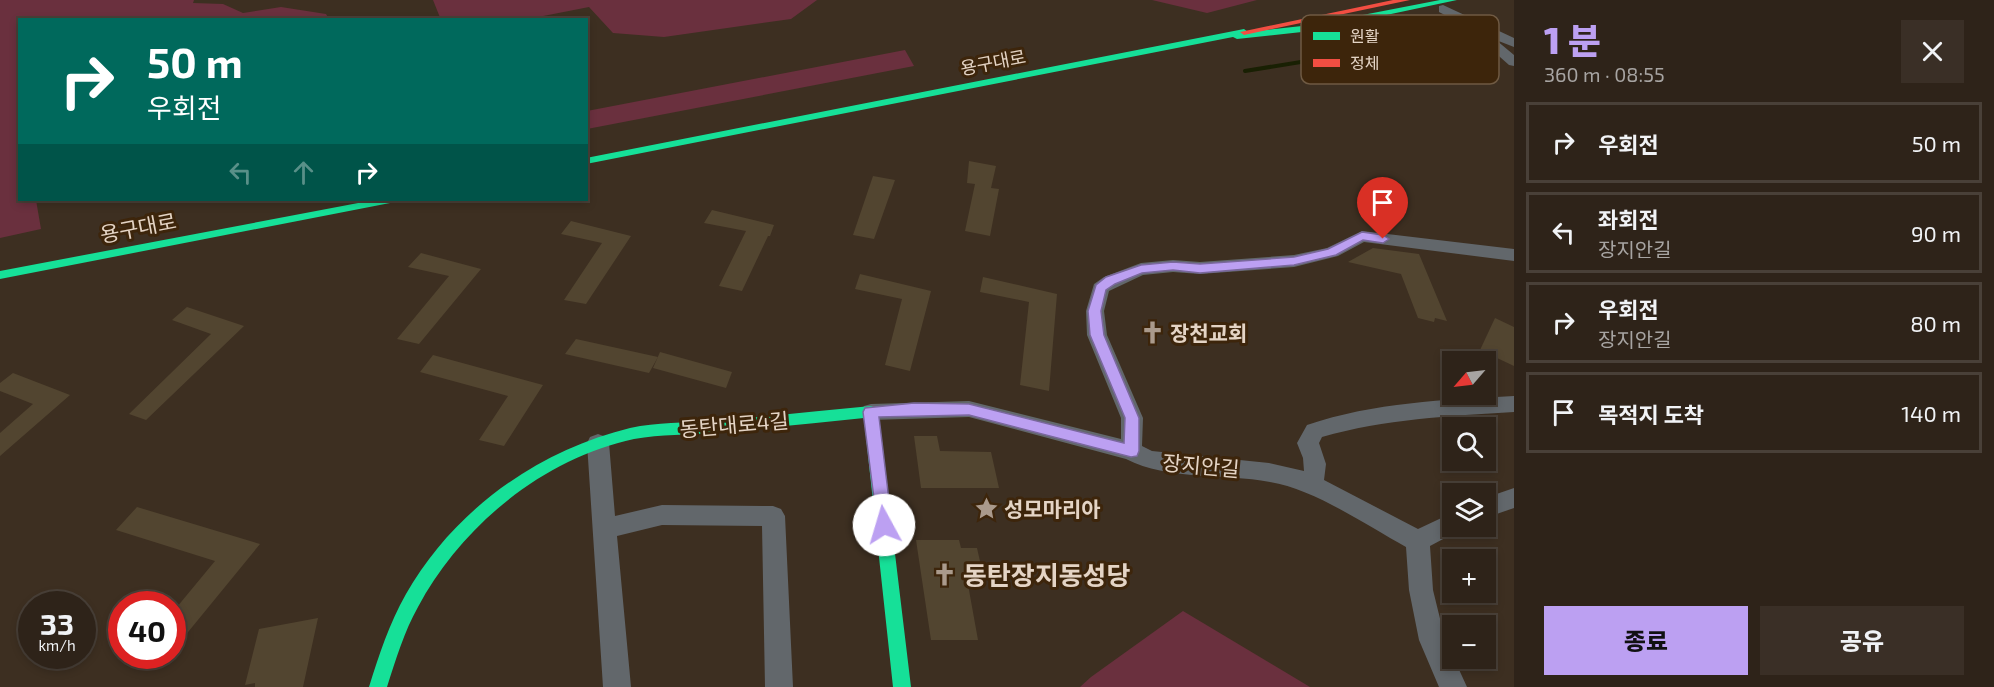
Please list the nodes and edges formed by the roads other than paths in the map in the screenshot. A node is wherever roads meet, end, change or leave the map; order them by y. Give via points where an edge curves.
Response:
1 (1364, 0) edge
2 (1406, 0) edge
3 (1448, 4) edge
4 (1327, 15) edge
5 (1385, 15) edge
6 (1462, 15) edge
7 (1301, 20) edge
8 (1216, 23) dead end
9 (1301, 29) edge
10 (1160, 37) junction
11 (1499, 37) edge
12 (1514, 43) edge
13 (1173, 44) junction
14 (1499, 48) edge
15 (1514, 62) edge
16 (610, 142) dead end
17 (588, 161) edge
18 (384, 201) edge
19 (1514, 255) edge
20 (0, 275) edge
21 (1514, 404) edge
22 (871, 412) junction
23 (598, 443) junction
24 (1131, 451) junction
25 (1310, 484) junction
26 (1514, 498) edge
27 (1496, 504) edge
28 (1442, 528) edge
29 (605, 529) junction
30 (1418, 541) junction
31 (378, 687) edge
32 (617, 687) edge
33 (779, 687) edge
34 (902, 687) edge
35 (1452, 687) edge

1 - 10 main road, 용구대로
2 - 4 main road, 용구대로
3 - 5 main road
3 - 6 street
7 - 13 main road, 용구대로
8 - 10 main road
9 - 13 main road
10 - 16 main road, 용구대로
11 - 12 street
13 - 17 main road, 용구대로
14 - 15 street
18 - 20 main road, 용구대로
19 - 24 street via 1362,236 1332,252 1294,261 1141,269 1110,280 1100,288 1095,311 1097,335 1132,418
21 - 25 street via 1403,411 1316,432 1308,442 1316,463
22 - 23 main road, 동탄대로4길 via 671,429
22 - 24 street, 장지안길 via 969,410
22 - 34 main road
23 - 29 street
23 - 31 main road, 동탄대로4길 via 527,477 461,531 428,573 399,626
24 - 25 street, 장지안길 via 1149,460 1269,472
25 - 30 street, 장지안길
26 - 27 street
28 - 30 street
29 - 32 street
29 - 33 street via 662,515 773,516
30 - 35 street via 1432,640

